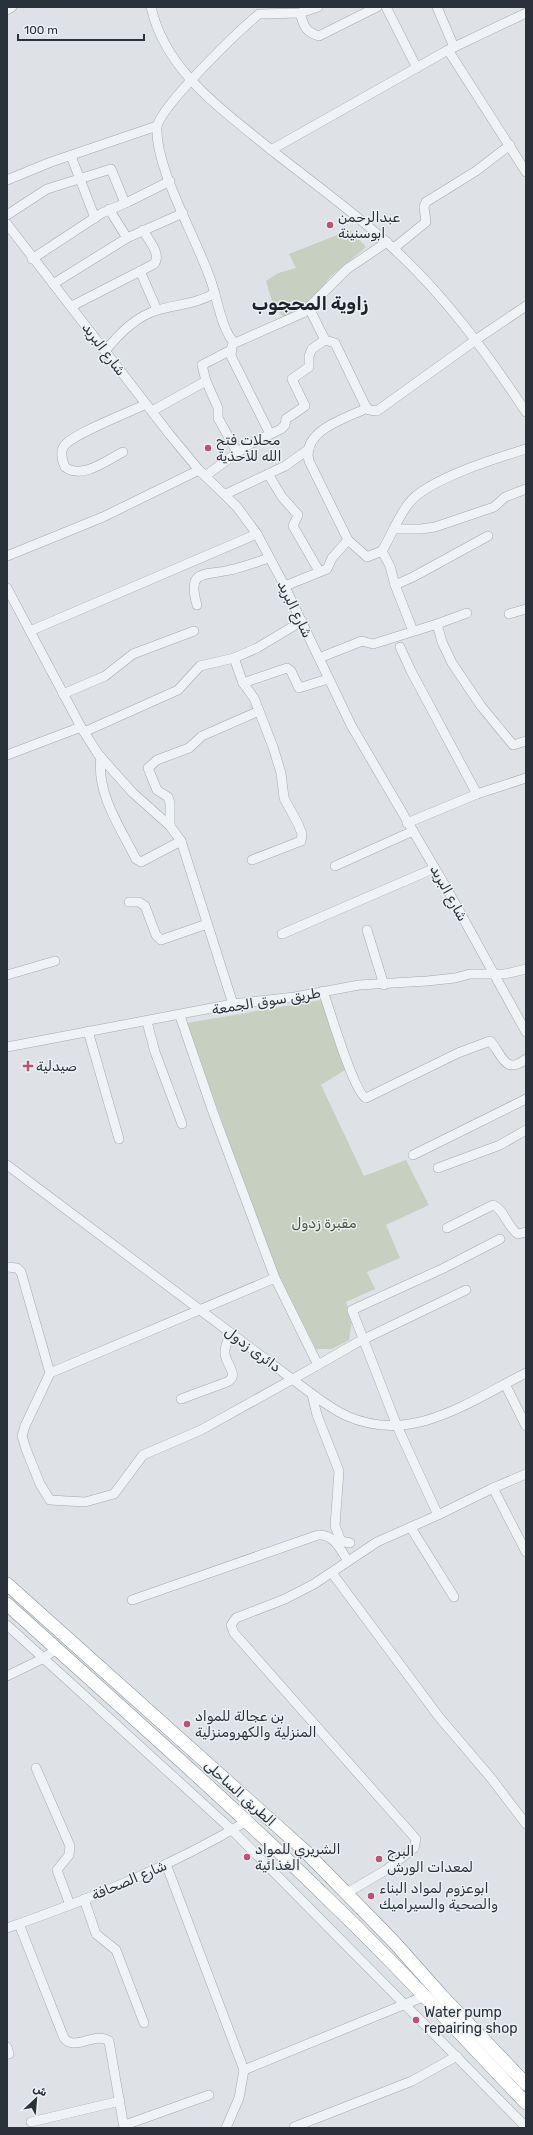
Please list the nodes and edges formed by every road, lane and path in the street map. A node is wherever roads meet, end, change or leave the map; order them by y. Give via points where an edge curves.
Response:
1 (12, 7) edge
2 (151, 7) edge
3 (318, 7) edge
4 (377, 7) edge
5 (386, 7) edge
6 (437, 7) edge
7 (7, 10) edge
8 (261, 11) edge
9 (300, 13) junction
10 (526, 13) edge
11 (451, 49) junction
12 (417, 68) junction
13 (191, 82) junction
14 (157, 126) junction
15 (510, 145) junction
16 (271, 150) junction
17 (71, 156) junction
18 (526, 172) edge
19 (80, 179) junction
20 (7, 180) edge
21 (170, 181) junction
22 (125, 203) junction
23 (109, 209) junction
24 (183, 213) junction
25 (7, 215) edge
26 (95, 218) junction
27 (7, 224) edge
28 (143, 230) junction
29 (127, 238) junction
30 (390, 245) junction
31 (32, 259) junction
32 (140, 271) junction
33 (53, 284) junction
34 (215, 294) junction
35 (72, 306) junction
36 (526, 306) edge
37 (309, 308) junction
38 (157, 310) junction
39 (477, 339) junction
40 (325, 340) junction
41 (232, 346) junction
42 (105, 351) junction
43 (206, 381) junction
44 (149, 407) junction
45 (367, 408) junction
46 (526, 412) edge
47 (270, 434) junction
48 (309, 449) junction
49 (526, 449) edge
50 (123, 452) dead end
51 (237, 452) junction
52 (202, 473) junction
53 (268, 474) junction
54 (526, 489) edge
55 (226, 494) junction
56 (394, 529) junction
57 (257, 534) junction
58 (488, 536) dead end
59 (348, 540) junction
60 (382, 551) junction
61 (7, 556) edge
62 (269, 558) junction
63 (320, 571) junction
64 (395, 585) junction
65 (285, 586) junction
66 (7, 588) edge
67 (197, 605) dead end
68 (526, 609) edge
69 (467, 613) dead end
70 (509, 614) dead end
71 (302, 621) junction
72 (437, 624) junction
73 (30, 631) junction
74 (194, 631) dead end
75 (413, 631) junction
76 (400, 647) dead end
77 (234, 658) junction
78 (319, 658) junction
79 (328, 679) junction
80 (243, 683) junction
81 (63, 694) junction
82 (259, 711) junction
83 (82, 730) junction
84 (526, 741) edge
85 (7, 755) edge
86 (100, 757) junction
87 (526, 778) edge
88 (477, 794) junction
89 (408, 823) junction
90 (170, 826) junction
91 (413, 831) junction
92 (181, 841) junction
93 (252, 860) dead end
94 (335, 866) dead end
95 (435, 868) junction
96 (129, 902) dead end
97 (207, 924) junction
98 (367, 930) dead end
99 (282, 934) dead end
100 (55, 961) dead end
101 (526, 969) edge
102 (493, 974) junction
103 (7, 975) edge
104 (384, 984) junction
105 (323, 992) junction
106 (234, 1004) junction
107 (180, 1016) junction
108 (147, 1022) junction
109 (88, 1031) junction
110 (526, 1032) edge
111 (7, 1047) edge
112 (526, 1059) edge
113 (526, 1099) edge
114 (182, 1124) dead end
115 (526, 1130) edge
116 (119, 1139) dead end
117 (413, 1155) dead end
118 (7, 1164) edge
119 (438, 1168) dead end
120 (447, 1228) dead end
121 (526, 1232) edge
122 (500, 1238) dead end
123 (7, 1267) edge
124 (275, 1278) junction
125 (466, 1290) dead end
126 (200, 1310) junction
127 (231, 1333) junction
128 (363, 1339) junction
129 (318, 1364) junction
130 (526, 1373) edge
131 (50, 1374) junction
132 (292, 1379) junction
133 (505, 1384) junction
134 (312, 1394) junction
135 (181, 1400) dead end
136 (397, 1426) junction
137 (526, 1426) edge
138 (526, 1474) edge
139 (493, 1488) junction
140 (438, 1515) junction
141 (411, 1528) junction
142 (350, 1543) dead end
143 (526, 1552) edge
144 (348, 1562) junction
145 (332, 1573) junction
146 (7, 1584) edge
147 (454, 1597) dead end
148 (132, 1600) dead end
149 (7, 1604) edge
150 (7, 1625) edge
151 (56, 1649) junction
152 (44, 1658) junction
153 (7, 1676) edge
154 (36, 1768) dead end
155 (247, 1821) junction
156 (526, 1824) edge
157 (232, 1830) junction
158 (166, 1864) junction
159 (345, 1894) junction
160 (84, 1899) junction
161 (70, 1905) junction
162 (19, 1924) junction
163 (7, 1928) edge
164 (425, 1996) junction
165 (406, 2004) junction
166 (144, 2023) dead end
167 (457, 2056) junction
168 (244, 2070) junction
169 (526, 2084) edge
170 (209, 2095) dead end
171 (120, 2101) junction
172 (526, 2103) edge
173 (31, 2122) dead end
174 (125, 2127) edge
175 (294, 2127) dead end
176 (526, 2127) edge
177 (226, 2128) edge

1 - 7 street
2 - 13 street via 168,51
3 - 9 street
4 - 9 street via 319,36 305,30
5 - 12 street
6 - 11 street
8 - 9 street
8 - 13 street
10 - 11 street
11 - 12 street
11 - 15 street
12 - 16 street
13 - 14 street via 166,110
13 - 16 street
14 - 17 street
14 - 21 street via 158,144
15 - 18 street
15 - 30 street via 476,171 426,202 426,222
16 - 30 street
17 - 19 street
17 - 20 street
19 - 22 street via 112,169
19 - 25 street via 47,189
19 - 26 street
21 - 22 street
21 - 24 street
22 - 23 street
23 - 26 street
23 - 29 street
24 - 28 street
24 - 34 street
26 - 31 street
27 - 31 street, شارع البريد
28 - 29 street
28 - 32 street via 157,256 154,264
29 - 33 street
30 - 37 street via 347,269
30 - 39 street via 428,281
31 - 33 street, شارع البريد
32 - 35 street
32 - 38 street
33 - 35 street, شارع البريد
34 - 38 street via 196,302
34 - 41 street
35 - 42 street, شارع البريد
36 - 39 street
37 - 40 street
37 - 41 street via 296,317
38 - 42 street via 135,321
39 - 45 street via 380,410 373,411
39 - 46 street
40 - 45 street via 335,343
40 - 47 street via 312,349 309,367 292,378 305,406 286,419 283,428
41 - 43 street via 202,365
41 - 47 street via 231,356
42 - 44 street, شارع البريد
43 - 44 street
43 - 51 street via 218,408 218,418
44 - 50 street via 74,438 63,448 62,456 65,467 76,472 92,468
44 - 52 street, شارع البريد
45 - 48 street via 323,429
47 - 51 street
48 - 53 street via 285,466
48 - 59 street via 309,460
49 - 56 street via 477,464 424,490 409,503
51 - 52 street
52 - 55 street, شارع البريد
52 - 61 street
53 - 55 street
53 - 63 street via 282,497 298,515 293,526
54 - 56 street via 505,497 494,507 436,527
55 - 57 street, شارع البريد
56 - 60 street
57 - 62 street, شارع البريد
57 - 73 street
58 - 64 street
59 - 60 street via 367,557
59 - 63 street via 327,568
60 - 64 street via 390,566
62 - 65 street, شارع البريد
62 - 67 street via 232,570 203,574 194,585
63 - 65 street
64 - 75 street
65 - 71 street, شارع البريد
66 - 73 street
68 - 70 street
69 - 72 street
71 - 77 street via 257,648
71 - 78 street, شارع البريد
72 - 75 street
72 - 84 street via 452,664 481,706 513,745
73 - 81 street
74 - 81 street via 134,654 105,676
75 - 78 street via 373,644 362,641
76 - 88 street via 410,671
77 - 80 street
77 - 83 street via 200,666 178,690
78 - 79 street, شارع البريد
79 - 80 street via 299,688 287,668
79 - 89 street, شارع البريد via 351,725
80 - 82 street via 254,698
81 - 83 street
82 - 90 street via 202,736 189,748 157,760 148,768 157,790 168,797
82 - 93 street via 281,773 284,798 298,824 302,838 301,841
83 - 85 street
83 - 86 street
86 - 90 street via 132,793
86 - 92 street via 101,785 136,859 141,862
87 - 88 street
88 - 89 street
89 - 91 street, شارع البريد
90 - 92 street
91 - 94 street
91 - 95 street, شارع البريد
92 - 97 street via 196,882
95 - 99 street
95 - 102 street, شارع البريد
96 - 97 street via 139,902 145,906 156,935 161,940
97 - 106 street
98 - 104 street
100 - 103 street
101 - 102 street, طريق سوق الجمعة
102 - 104 street, طريق سوق الجمعة via 470,974 455,978
102 - 110 street, شارع البريد
104 - 105 street, طريق سوق الجمعة via 359,985
105 - 106 street, طريق سوق الجمعة
105 - 112 street via 353,1079 361,1095 366,1098 458,1052 490,1041 505,1063 512,1065
106 - 107 street, طريق سوق الجمعة
107 - 108 street, طريق سوق الجمعة
107 - 124 street
108 - 109 street, طريق سوق الجمعة
108 - 114 street via 155,1052
109 - 111 street, طريق سوق الجمعة
109 - 116 street
113 - 117 street
115 - 119 street via 500,1145
118 - 126 street, دائرى زدول
120 - 121 street via 493,1204 514,1231 518,1234
122 - 128 street via 444,1268 352,1310
123 - 131 street via 17,1268 21,1272
124 - 126 street
124 - 129 street
125 - 128 street
126 - 127 street, دائرى زدول
126 - 131 street
127 - 132 street, دائرى زدول
127 - 135 street via 225,1354 233,1374 232,1379
128 - 129 street
128 - 136 street
129 - 132 street
130 - 133 street, دائرى زدول
131 - 132 street via 39,1393 22,1436 33,1468 47,1496 52,1501 82,1502 114,1494 142,1455 212,1424
132 - 134 street, دائرى زدول
133 - 136 street, دائرى زدول via 439,1418
133 - 137 street
134 - 136 street, دائرى زدول via 348,1416 372,1424
134 - 142 street via 338,1471 334,1526 341,1541
136 - 140 street
138 - 139 street
139 - 140 street
139 - 143 street
140 - 141 street
141 - 144 street via 377,1542
141 - 147 street
144 - 145 street
144 - 148 street via 331,1537 325,1534 318,1535
145 - 156 street via 439,1717
145 - 159 street via 285,1599 236,1618 231,1629 416,1838 414,1848 386,1870
146 - 159 highway, الطريق الساحلى via 305,1851
149 - 151 highway, الطريق الساحلى
150 - 152 street
151 - 152 street
151 - 155 highway, الطريق الساحلى
152 - 153 street
152 - 157 street
154 - 161 street via 70,1846 69,1855 56,1870
155 - 157 street, شارع الصحافة
155 - 164 highway, الطريق الساحلى
157 - 158 street, شارع الصحافة
157 - 165 street
158 - 160 street, شارع الصحافة
158 - 168 street
159 - 169 highway, الطريق الساحلى via 394,1942
160 - 161 street, شارع الصحافة
160 - 166 street via 96,1934 116,1950
161 - 162 street, شارع الصحافة
162 - 163 street, شارع الصحافة
162 - 171 street via 67,2042 72,2044 99,2038 109,2041
164 - 165 street
164 - 172 highway, الطريق الساحلى
165 - 167 street
165 - 168 street
167 - 175 street via 412,2081
167 - 176 street
168 - 177 street via 239,2098
170 - 174 street
171 - 173 street
171 - 174 street

